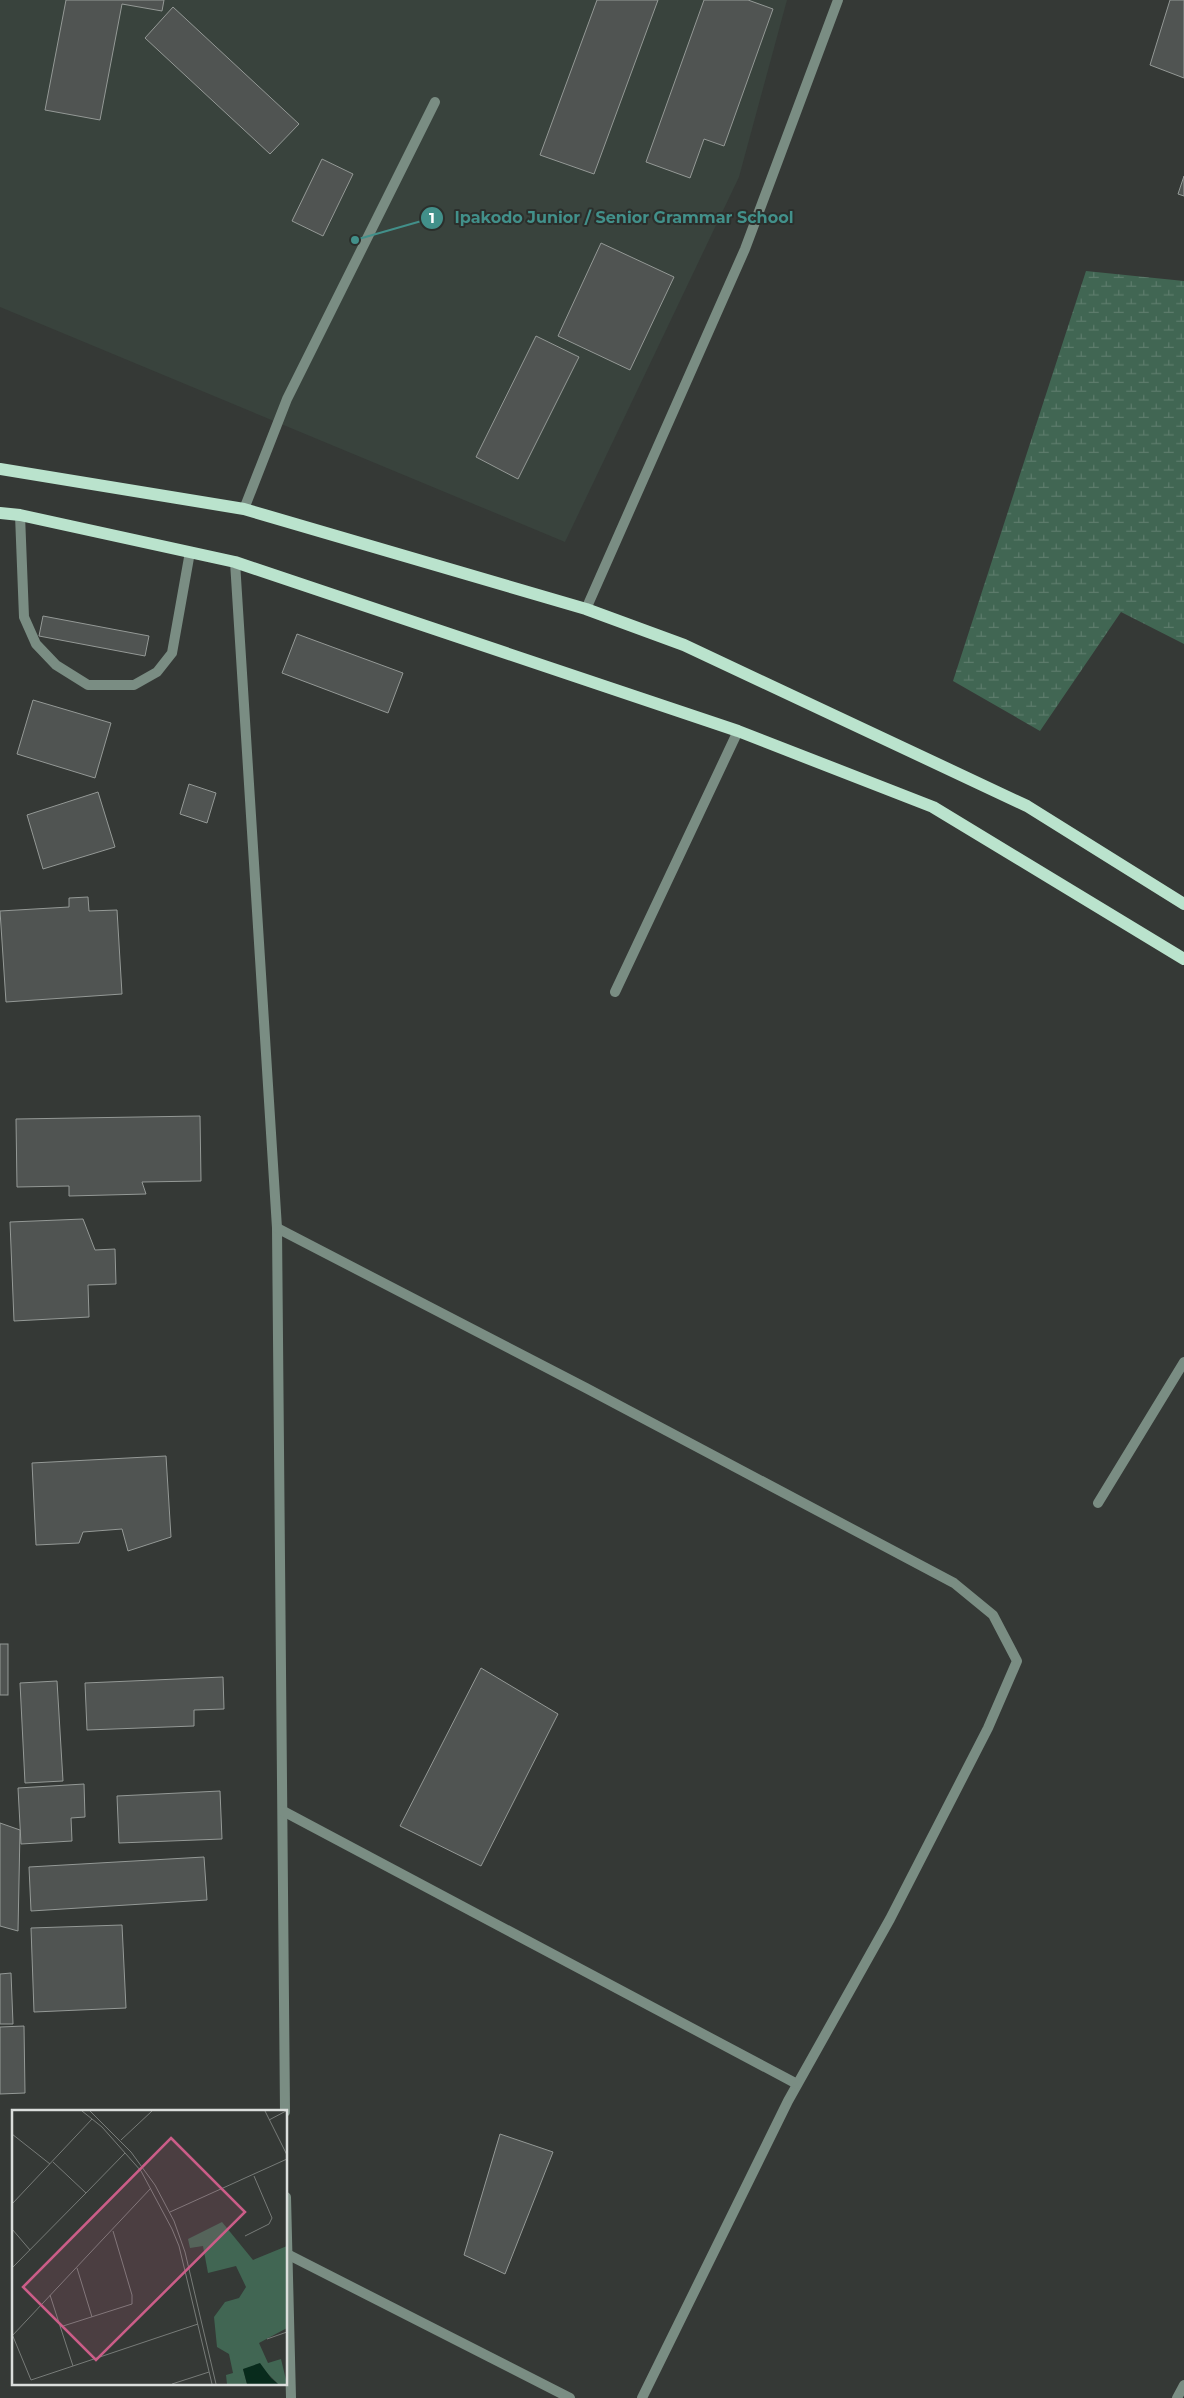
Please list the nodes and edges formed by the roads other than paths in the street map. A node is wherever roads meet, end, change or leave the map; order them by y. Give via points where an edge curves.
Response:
1 (838, 0) edge
2 (435, 102) dead end
3 (0, 469) edge
4 (244, 509) junction
5 (0, 513) edge
6 (20, 515) junction
7 (190, 552) junction
8 (235, 562) junction
9 (586, 609) junction
10 (738, 731) junction
11 (1184, 904) edge
12 (1184, 959) edge
13 (615, 992) dead end
14 (277, 1228) junction
15 (1184, 1362) edge
16 (1098, 1503) dead end
17 (283, 1811) junction
18 (796, 2084) junction
19 (286, 2110) edge
20 (288, 2255) edge
21 (288, 2283) edge
22 (1184, 2386) edge
23 (292, 2398) edge
24 (570, 2398) edge
25 (642, 2398) edge
26 (1177, 2398) edge

1 - 9 street via 745,249
2 - 4 street via 287,399
3 - 4 main road
4 - 9 main road
5 - 6 main road
6 - 7 main road
6 - 7 street via 24,617 36,644 56,666 88,685 134,685 158,672 172,653
7 - 8 main road
8 - 10 main road
8 - 14 street
9 - 11 main road via 684,645 1027,806
10 - 12 main road via 933,807
10 - 13 street
14 - 17 street
14 - 18 street via 954,1583 993,1615 1017,1661 988,1728 894,1910
15 - 16 street
17 - 18 street
17 - 19 street
18 - 25 street
20 - 24 street
21 - 23 street
22 - 26 street

